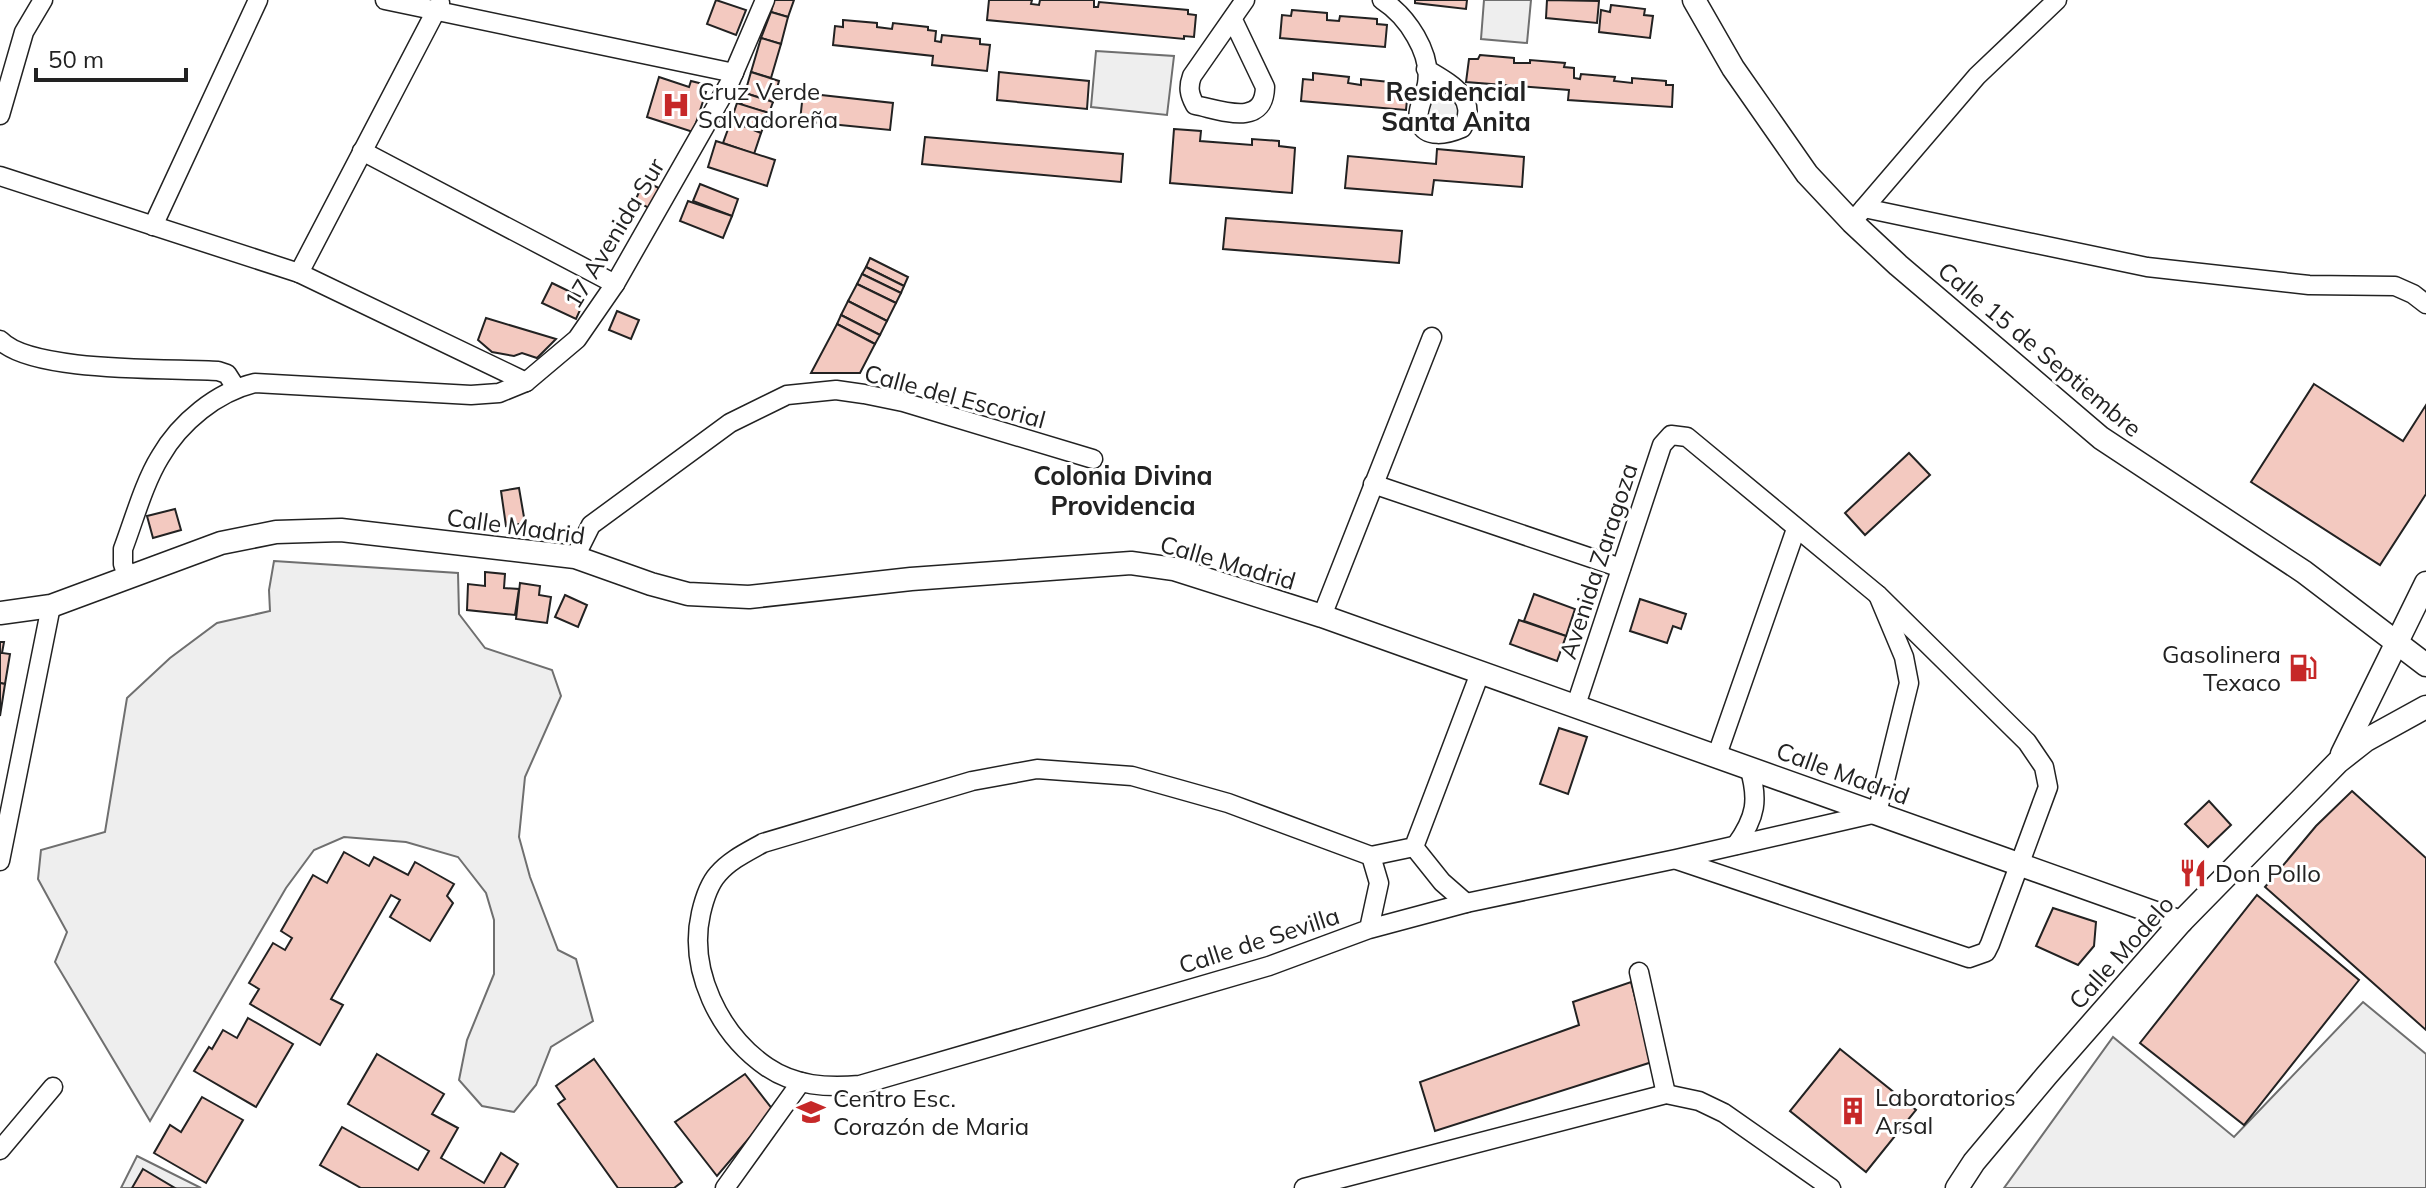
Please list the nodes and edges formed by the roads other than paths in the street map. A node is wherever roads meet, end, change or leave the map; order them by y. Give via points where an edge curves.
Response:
1 (43, 0) edge
2 (258, 0) edge
3 (385, 0) edge
4 (765, 0) edge
5 (1245, 0) edge
6 (1382, 0) edge
7 (1694, 0) edge
8 (2057, 0) edge
9 (439, 5) edge
10 (1233, 20) junction
11 (1426, 69) dead end
12 (734, 73) junction
13 (0, 115) edge
14 (362, 151) junction
15 (0, 176) edge
16 (1858, 215) junction
17 (153, 226) junction
18 (299, 273) junction
19 (615, 284) junction
20 (2426, 304) edge
21 (1432, 337) dead end
22 (0, 340) edge
23 (526, 382) junction
24 (236, 388) junction
25 (1093, 459) dead end
26 (1373, 484) junction
27 (1796, 529) junction
28 (575, 557) junction
29 (1621, 568) junction
30 (127, 576) junction
31 (2426, 583) edge
32 (1878, 595) junction
33 (51, 606) junction
34 (0, 613) edge
35 (1322, 616) junction
36 (2396, 641) junction
37 (2426, 665) edge
38 (1480, 673) junction
39 (1576, 705) junction
40 (2426, 707) edge
41 (1717, 755) junction
42 (2338, 762) junction
43 (1749, 767) junction
44 (1877, 813) junction
45 (1736, 845) junction
46 (1414, 847) junction
47 (1371, 856) junction
48 (1676, 859) junction
49 (0, 861) edge
50 (2020, 863) junction
51 (1466, 903) junction
52 (2181, 922) junction
53 (1369, 929) junction
54 (1639, 972) dead end
55 (801, 1082) junction
56 (53, 1087) dead end
57 (1666, 1094) junction
58 (0, 1150) edge
59 (725, 1188) edge
60 (1304, 1188) edge
61 (1831, 1188) edge
62 (1957, 1188) edge

1 - 13 street via 24,32
2 - 17 street
3 - 9 street
4 - 12 street, 17 Avenida Sur
5 - 10 street
6 - 11 street via 1397,9 1424,53
7 - 16 street, Calle 15 de Septiembre via 1733,68 1807,174
8 - 16 street via 1977,76
9 - 12 street
9 - 14 street
10 - 10 street via 1192,76 1190,96 1195,105 1245,115 1258,108 1265,87
12 - 19 street, 17 Avenida Sur
14 - 18 street
14 - 19 street
15 - 17 street
16 - 20 street via 2147,267 2309,285 2395,286
16 - 36 street, Calle 15 de Septiembre via 1898,265 2101,438 2304,572
17 - 18 street
18 - 23 street
19 - 23 street, 17 Avenida Sur via 577,339
21 - 26 street
22 - 24 street via 35,357 76,364 218,371
23 - 24 street, 17 Avenida Sur via 499,393 471,395 255,383
24 - 30 street via 197,414 160,456 123,549
25 - 28 street, Calle del Escorial via 877,397 836,390 787,395 730,423 591,525
26 - 29 street
26 - 35 street
27 - 29 street, Avenida Zaragoza via 1687,437 1671,435 1662,445
27 - 32 street
27 - 41 street
28 - 30 street, Calle Madrid via 308,530 221,543
28 - 35 street, Calle Madrid via 688,594 749,597 1131,563 1174,569
29 - 39 street, Avenida Zaragoza
30 - 33 street, Calle Madrid
31 - 36 street, Calle Modelo
32 - 44 street via 1909,683
32 - 50 street via 2027,742 2044,767 2048,787
33 - 34 street, Calle Madrid
33 - 49 street
35 - 38 street, Calle Madrid
36 - 37 street, Calle 15 de Septiembre
36 - 42 street, Calle Modelo
38 - 39 street, Calle Madrid
38 - 46 street
39 - 41 street, Calle Madrid
40 - 42 street, Calle Modelo
41 - 43 street, Calle Madrid
42 - 52 street, Calle Modelo
43 - 44 street, Calle Madrid
43 - 45 street via 1755,808
44 - 45 street, Calle de Sevilla
44 - 50 street, Calle Madrid
45 - 48 street, Calle de Sevilla
46 - 47 street
46 - 51 street
47 - 53 street via 1379,883
47 - 55 street, Calle de Sevilla via 1228,803 1132,776 1037,769 972,781 763,843 735,859 710,888 696,933 701,971 715,1008 743,1048 769,1068
48 - 50 street via 1969,958 1986,952
48 - 51 street, Calle de Sevilla
50 - 52 street, Calle Madrid
51 - 53 street, Calle de Sevilla
52 - 62 street, Calle Modelo
53 - 55 street, Calle de Sevilla via 1269,966 860,1085 829,1088
54 - 57 street
55 - 59 street
56 - 58 street
57 - 60 street
57 - 61 street via 1724,1113

